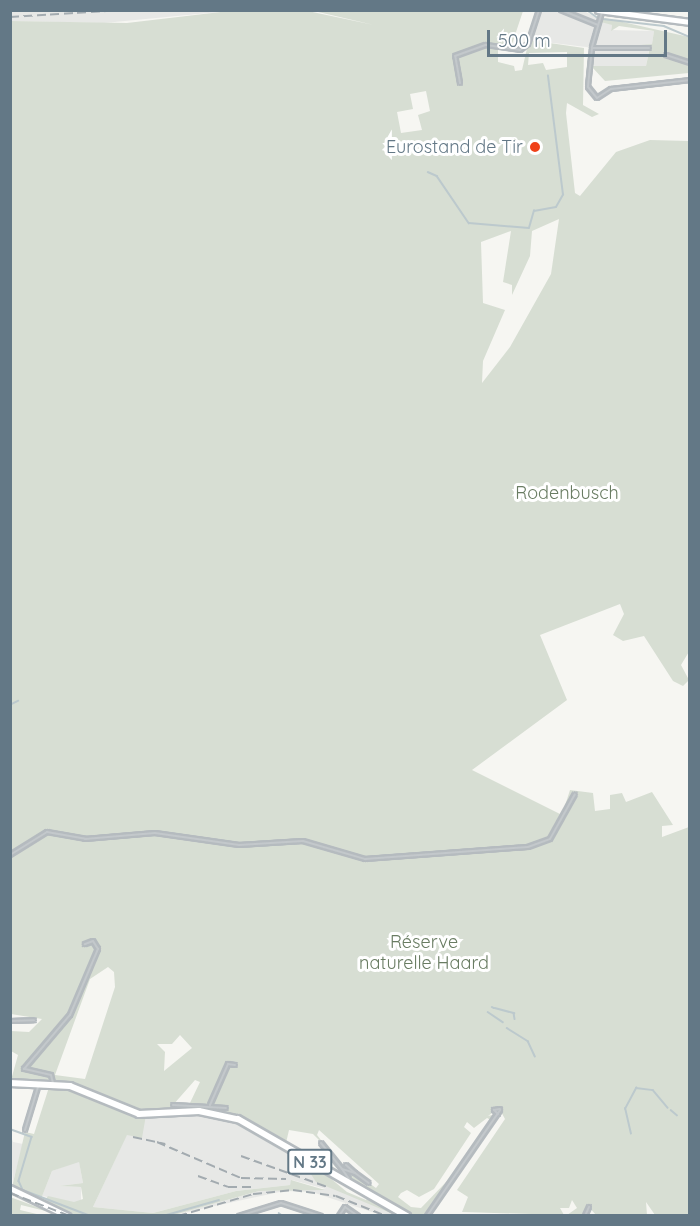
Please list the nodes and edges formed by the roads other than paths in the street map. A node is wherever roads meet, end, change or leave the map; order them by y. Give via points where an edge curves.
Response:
1 (539, 10) edge
2 (561, 10) edge
3 (600, 11) edge
4 (690, 22) edge
5 (599, 26) junction
6 (592, 48) junction
7 (649, 48) dead end
8 (666, 55) dead end
9 (689, 63) edge
10 (690, 80) edge
11 (463, 83) dead end
12 (575, 794) dead end
13 (10, 855) edge
14 (86, 944) dead end
15 (34, 1020) dead end
16 (10, 1021) edge
17 (235, 1065) dead end
18 (10, 1083) edge
19 (39, 1083) junction
20 (53, 1083) junction
21 (173, 1105) dead end
22 (210, 1105) junction
23 (226, 1108) dead end
24 (216, 1110) junction
25 (500, 1110) dead end
26 (26, 1126) dead end
27 (290, 1142) dead end
28 (321, 1143) dead end
29 (300, 1158) junction
30 (346, 1165) dead end
31 (342, 1169) junction
32 (355, 1173) junction
33 (349, 1179) junction
34 (369, 1184) dead end
35 (10, 1188) edge
36 (589, 1207) dead end
37 (312, 1211) junction
38 (246, 1214) edge
39 (68, 1215) edge
40 (239, 1215) edge
41 (310, 1215) edge
42 (321, 1215) edge
43 (339, 1215) edge
44 (358, 1215) edge
45 (406, 1215) edge
46 (427, 1215) edge
47 (585, 1215) edge

1 - 11 street via 528,44 519,50 486,45 455,56
2 - 5 street
3 - 4 main road
3 - 5 street
5 - 6 street
6 - 7 street
6 - 10 street via 588,87 597,98 611,89
8 - 9 street
12 - 13 street via 550,839 528,846 365,859 303,841 239,845 154,833 77,839 46,832
14 - 20 street via 93,941 98,948 67,1021 24,1069 51,1075
15 - 16 street
17 - 22 street via 228,1064
18 - 19 main road, N 33
19 - 20 main road, N 33
19 - 26 street
20 - 24 main road, N 33 via 139,1114
21 - 22 street
22 - 24 street
23 - 24 street
24 - 29 main road, N 33 via 252,1125
25 - 46 street via 494,1110 498,1114
27 - 29 street
28 - 31 street
29 - 33 main road, N 33
30 - 32 street
31 - 32 street
31 - 33 street
32 - 34 street
33 - 45 main road, N 33
35 - 39 main road
36 - 47 street
37 - 38 street via 281,1203
37 - 41 street
37 - 42 street
38 - 40 street
43 - 44 street via 345,1207

